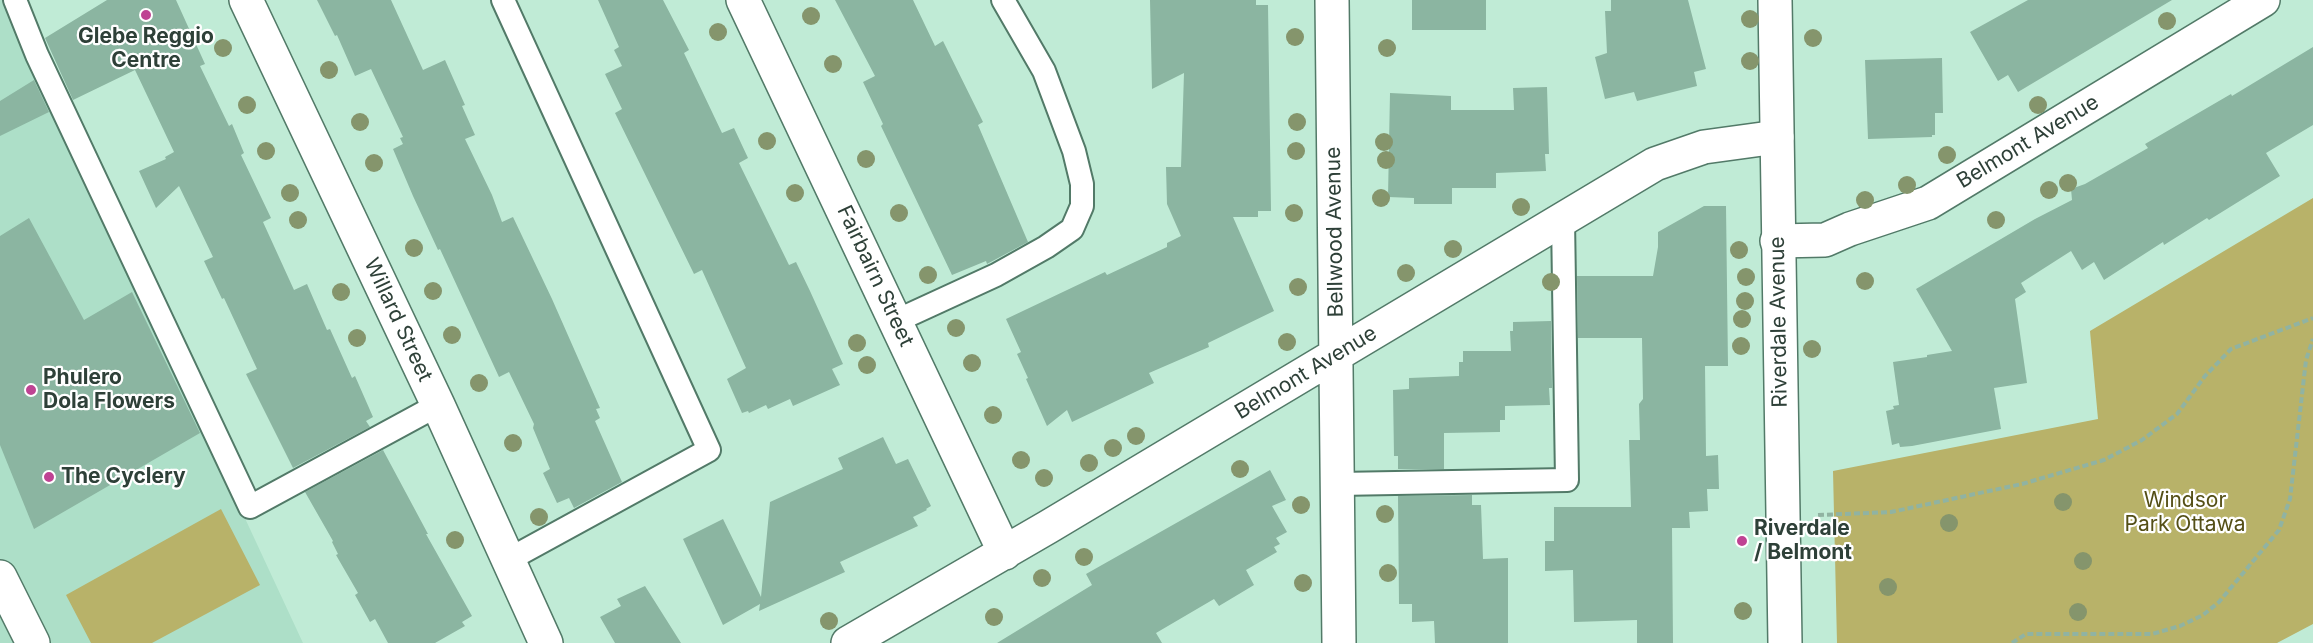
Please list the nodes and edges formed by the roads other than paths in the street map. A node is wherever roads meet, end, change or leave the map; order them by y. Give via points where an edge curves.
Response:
1 (15, 0) edge
2 (246, 0) edge
3 (503, 0) edge
4 (743, 0) edge
5 (1003, 0) edge
6 (1332, 0) edge
7 (1775, 0) edge
8 (2264, 0) edge
9 (1777, 137) junction
10 (1563, 219) junction
11 (1777, 241) junction
12 (896, 321) junction
13 (1336, 354) junction
14 (438, 405) junction
15 (1338, 484) junction
16 (1005, 553) junction
17 (508, 560) junction
18 (0, 577) edge
19 (33, 643) edge
20 (546, 643) edge
21 (848, 643) edge
22 (1339, 643) edge
23 (1785, 643) edge

1 - 14 lane via 37,55 250,507
2 - 14 street, Willard Street
3 - 17 lane via 709,450
4 - 12 street, Fairbairn Street
5 - 12 lane via 1044,71 1074,151 1082,184 1082,206 1072,229 1046,247
6 - 13 street, Bellwood Avenue
7 - 9 street, Riverdale Avenue
8 - 11 street, Belmont Avenue via 1928,203 1825,240
9 - 10 street, Belmont Avenue via 1704,147 1655,164
9 - 11 street, Riverdale Avenue
10 - 13 street, Belmont Avenue
10 - 15 lane via 1567,480
11 - 23 street, Riverdale Avenue
12 - 16 street, Fairbairn Street
13 - 15 street, Bellwood Avenue
13 - 16 street, Belmont Avenue
14 - 17 street, Willard Street
15 - 22 street, Bellwood Avenue
16 - 21 street, Belmont Avenue
17 - 20 street, Willard Street
18 - 19 street

